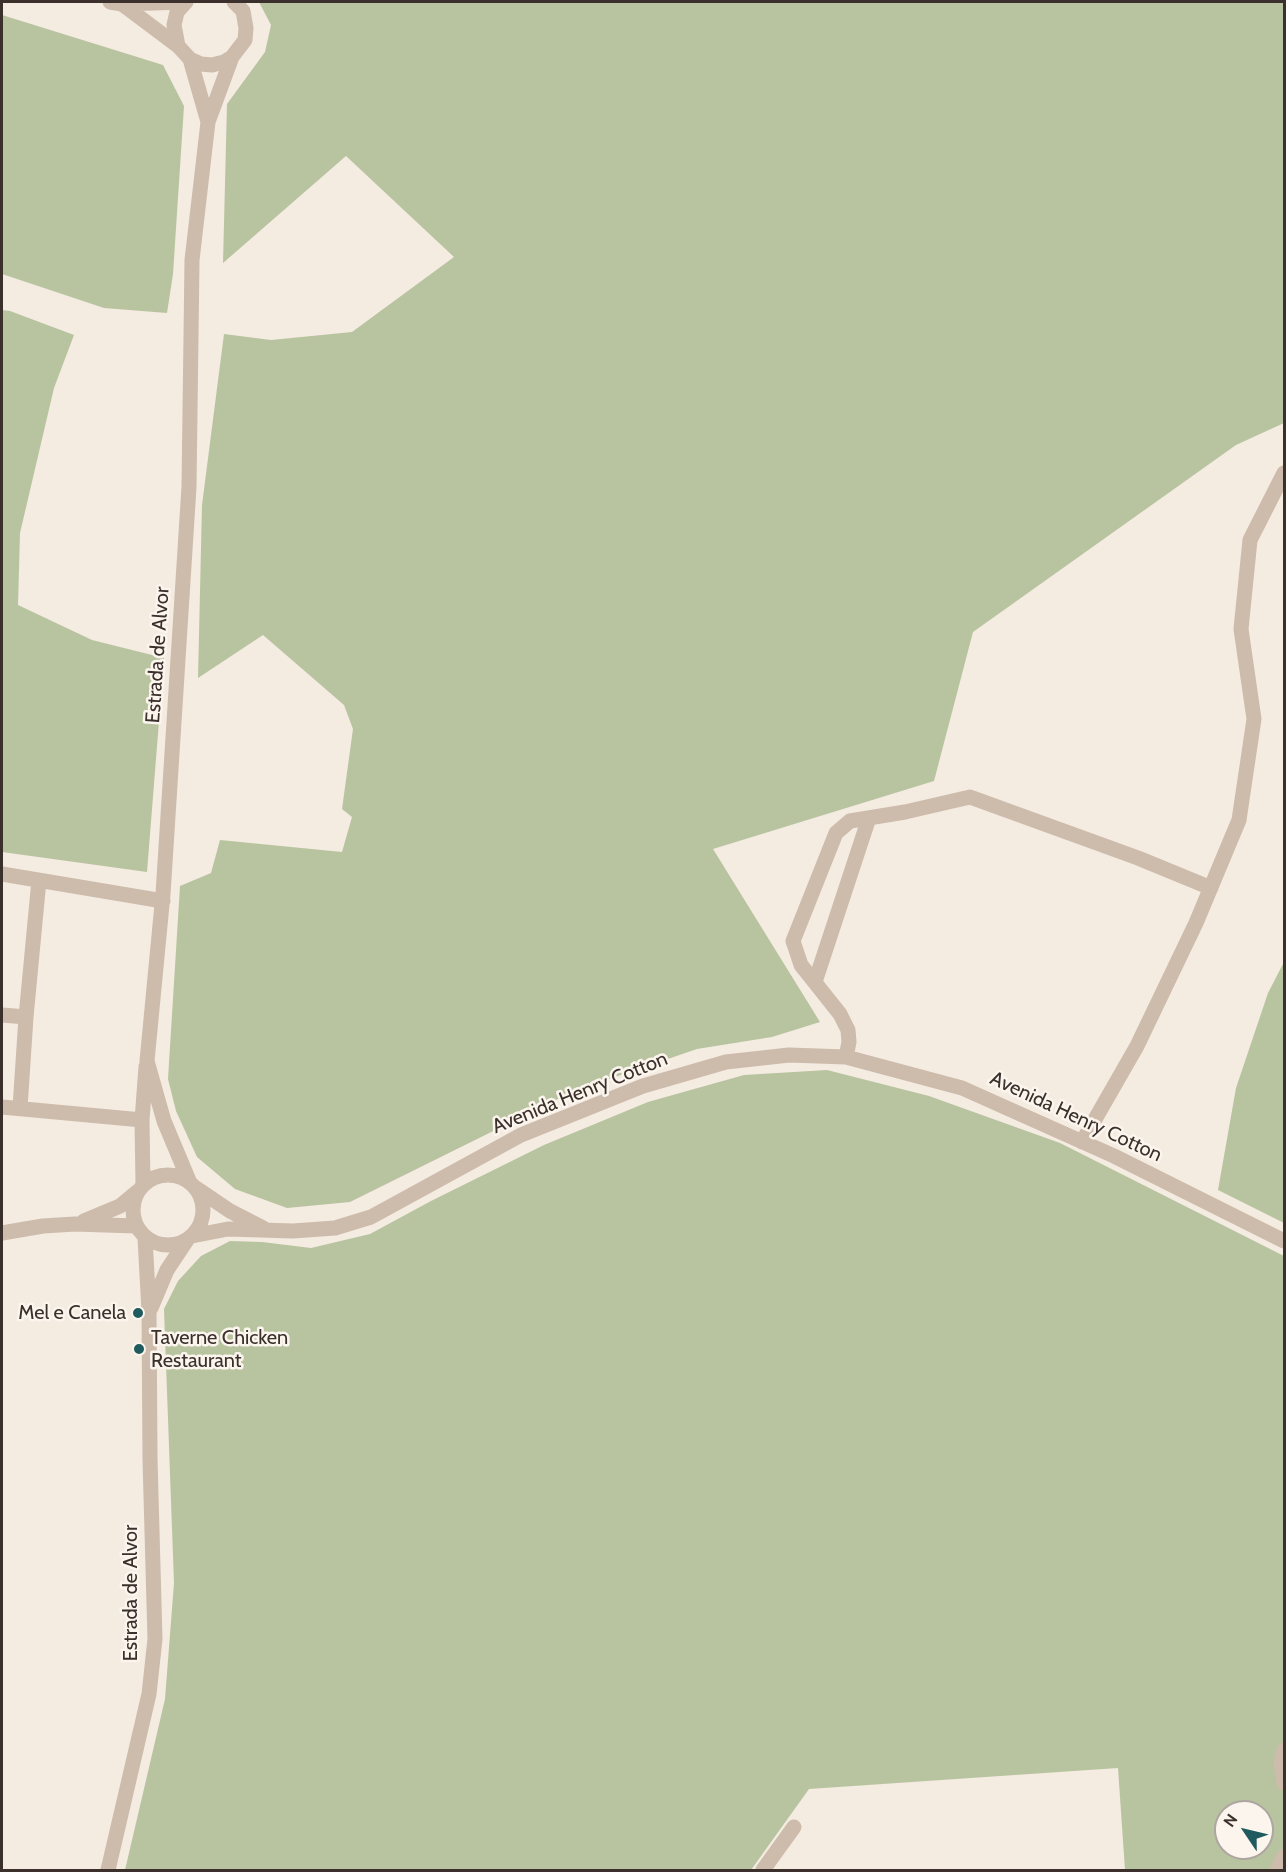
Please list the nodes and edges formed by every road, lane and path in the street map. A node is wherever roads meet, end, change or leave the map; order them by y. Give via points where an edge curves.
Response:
1 (185, 2) edge
2 (116, 3) edge
3 (240, 5) edge
4 (178, 46) junction
5 (232, 57) junction
6 (190, 59) junction
7 (208, 122) junction
8 (1284, 473) edge
9 (869, 818) junction
10 (2, 874) edge
11 (39, 880) junction
12 (1211, 888) junction
13 (163, 901) junction
14 (815, 982) junction
15 (2, 1015) edge
16 (26, 1017) junction
17 (846, 1057) junction
18 (147, 1061) junction
19 (2, 1107) edge
20 (20, 1108) junction
21 (141, 1120) junction
22 (1082, 1142) junction
23 (193, 1186) junction
24 (140, 1188) junction
25 (75, 1224) junction
26 (265, 1229) junction
27 (140, 1232) junction
28 (2, 1233) edge
29 (189, 1238) junction
30 (1284, 1241) edge
31 (150, 1311) junction
32 (1284, 1750) edge
33 (1284, 1783) edge
34 (794, 1827) dead end
35 (1284, 1856) edge
36 (108, 1870) edge
37 (763, 1870) edge
38 (1276, 1870) edge

1 - 2 street
1 - 4 street via 174,25
2 - 4 street
3 - 5 street via 245,40
4 - 6 street
5 - 6 street via 212,64
5 - 7 street
6 - 7 street
7 - 13 street, Estrada de Alvor via 192,260 189,487
8 - 12 street via 1250,540 1241,629 1254,719 1239,820
9 - 12 street via 970,797
9 - 14 street
9 - 14 street via 850,821 836,832 793,941 801,965
10 - 11 street
11 - 13 street
11 - 16 street
12 - 22 street via 1137,1046
13 - 18 street, Estrada de Alvor
14 - 17 street via 848,1030
15 - 16 street
16 - 20 street
17 - 22 street, Avenida Henry Cotton via 962,1088
17 - 26 street, Avenida Henry Cotton via 789,1055 726,1062 643,1086 521,1135 371,1217 335,1228
18 - 21 street, Estrada de Alvor
18 - 23 street, Estrada de Alvor via 164,1121
19 - 20 street
20 - 21 street
21 - 24 street, Estrada de Alvor
22 - 30 street, Avenida Henry Cotton
23 - 24 street via 170,1175 155,1177
23 - 26 street
23 - 29 street, Estrada de Alvor via 203,1209 200,1223
24 - 25 street via 120,1206
24 - 27 street, Estrada de Alvor via 132,1212
25 - 27 street
25 - 28 street
26 - 29 street, Avenida Henry Cotton via 228,1229
27 - 29 street via 165,1246
27 - 31 street, Estrada de Alvor
29 - 31 street, Estrada de Alvor via 167,1270
31 - 36 street, Estrada de Alvor via 155,1639 149,1694
32 - 33 street
34 - 37 street
35 - 38 street

